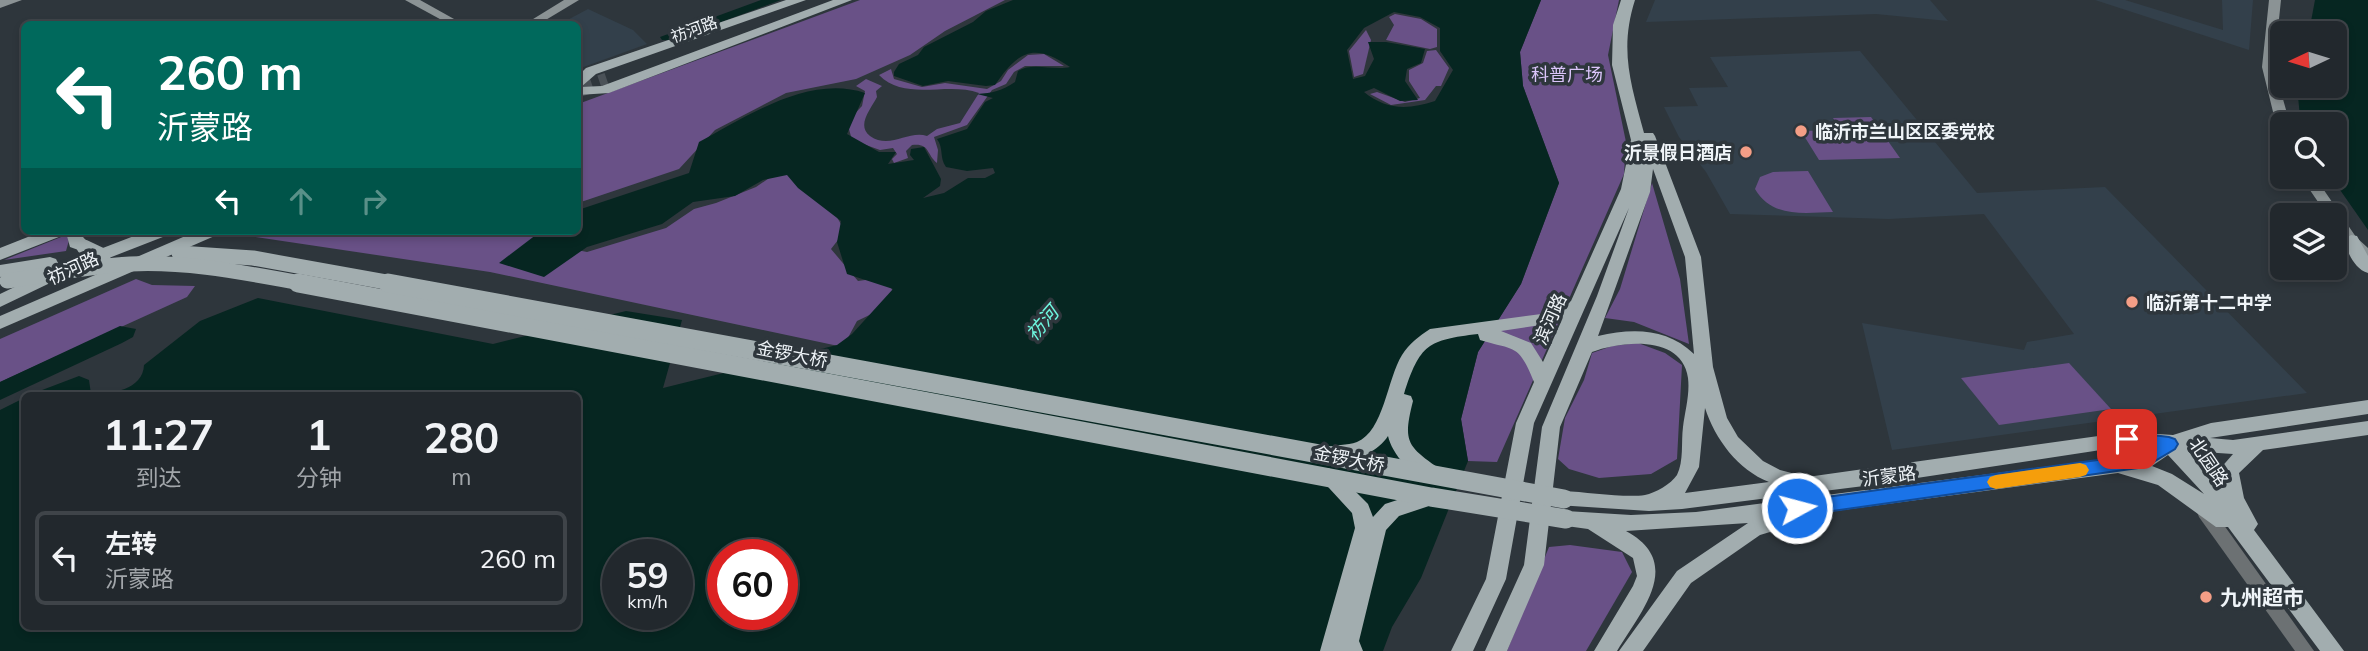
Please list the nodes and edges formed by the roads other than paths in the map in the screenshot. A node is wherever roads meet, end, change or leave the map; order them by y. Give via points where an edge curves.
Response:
1 (16, 0) edge
2 (402, 0) edge
3 (411, 0) edge
4 (573, 0) edge
5 (581, 0) edge
6 (799, 0) edge
7 (814, 0) edge
8 (832, 0) edge
9 (845, 0) edge
10 (1628, 0) edge
11 (1640, 0) edge
12 (2275, 0) edge
13 (2, 2) edge
14 (443, 21) edge
15 (451, 21) edge
16 (536, 21) edge
17 (544, 21) edge
18 (581, 80) edge
19 (581, 91) edge
20 (2280, 112) edge
21 (1646, 129) junction
22 (2347, 234) edge
23 (48, 235) edge
24 (125, 235) edge
25 (150, 235) edge
26 (198, 235) edge
27 (82, 239) edge
28 (2351, 240) junction
29 (0, 254) edge
30 (2368, 257) edge
31 (113, 261) junction
32 (59, 265) junction
33 (2368, 267) edge
34 (1, 287) edge
35 (1579, 304) junction
36 (0, 323) edge
37 (0, 330) edge
38 (1583, 348) junction
39 (1544, 383) junction
40 (2368, 407) edge
41 (2368, 428) edge
42 (2258, 443) junction
43 (2169, 444) junction
44 (1326, 453) junction
45 (2107, 466) junction
46 (1436, 475) junction
47 (1328, 476) junction
48 (1838, 482) junction
49 (1431, 497) junction
50 (2196, 499) junction
51 (1649, 503) junction
52 (1823, 505) junction
53 (1565, 509) junction
54 (2222, 521) junction
55 (1590, 522) junction
56 (1331, 651) edge
57 (1353, 651) edge
58 (1462, 651) edge
59 (1496, 651) edge
60 (1605, 651) edge
61 (1630, 651) edge
62 (2305, 651) edge
63 (2319, 651) edge
64 (2333, 651) edge
65 (2343, 651) edge

1 - 13 main road
2 - 14 main road
3 - 15 main road
4 - 16 main road
5 - 17 main road
6 - 18 main road via 590,71
7 - 8 main road, 祊河路 via 604,78
9 - 19 main road via 604,90
10 - 35 main road, 滨河路 via 1620,25 1619,65 1638,140 1629,189
11 - 21 main road via 1631,28 1629,67
12 - 20 main road via 2268,67
21 - 38 main road via 1642,192
21 - 48 main road via 1693,257 1704,373 1732,447 1765,474 1793,481
22 - 28 main road
23 - 29 main road
24 - 34 main road
25 - 32 main road, 祊河路
26 - 31 main road, 祊河路
27 - 31 main road, bridge
28 - 30 main road
28 - 33 main road
31 - 32 main road
31 - 36 main road, 祊河路
31 - 37 main road
31 - 44 main road, 金锣大桥, bridge via 171,253 253,258
32 - 34 main road
32 - 34 main road
34 - 47 main road, 金锣大桥, bridge via 130,264 236,271
35 - 39 main road, 滨河路
35 - 44 main road via 1553,319 1436,333 1423,339 1409,355 1381,432 1368,446
38 - 51 main road via 1605,338 1628,335 1658,339 1685,355 1697,376 1689,469 1680,486
38 - 59 main road via 1551,427 1534,565
39 - 46 main road via 1531,352 1511,338 1468,334 1441,338 1427,347 1415,361 1395,431 1405,456
39 - 58 main road, 滨河路 via 1525,423 1496,579
40 - 43 main road, 沂蒙路 via 2211,430
41 - 42 main road, 沂蒙路
42 - 43 main road, 沂蒙路 via 2233,447
42 - 65 main road via 2229,470 2241,515
43 - 45 main road, 沂蒙路 via 2145,461
43 - 48 main road, 沂蒙路 via 2127,439
43 - 54 main road, 北园路
43 - 64 main road, 北园路 via 2201,476
44 - 46 main road, 金锣大桥, bridge
45 - 50 main road via 2155,475
45 - 52 main road, 沂蒙路
46 - 53 main road, 金锣大桥, bridge
47 - 49 main road, 金锣大桥, bridge
47 - 56 main road via 1361,510 1365,528
48 - 51 main road, 沂蒙路
49 - 53 main road, 金锣大桥, bridge
49 - 57 main road via 1392,510 1377,526 1348,641
50 - 54 main road
50 - 62 street
51 - 53 main road, 沂蒙路
52 - 55 main road, 沂蒙路 via 1692,522
52 - 61 main road via 1753,529 1684,577
53 - 55 main road, 沂蒙路
54 - 63 main road, 北园路
55 - 60 main road via 1642,553 1647,576

